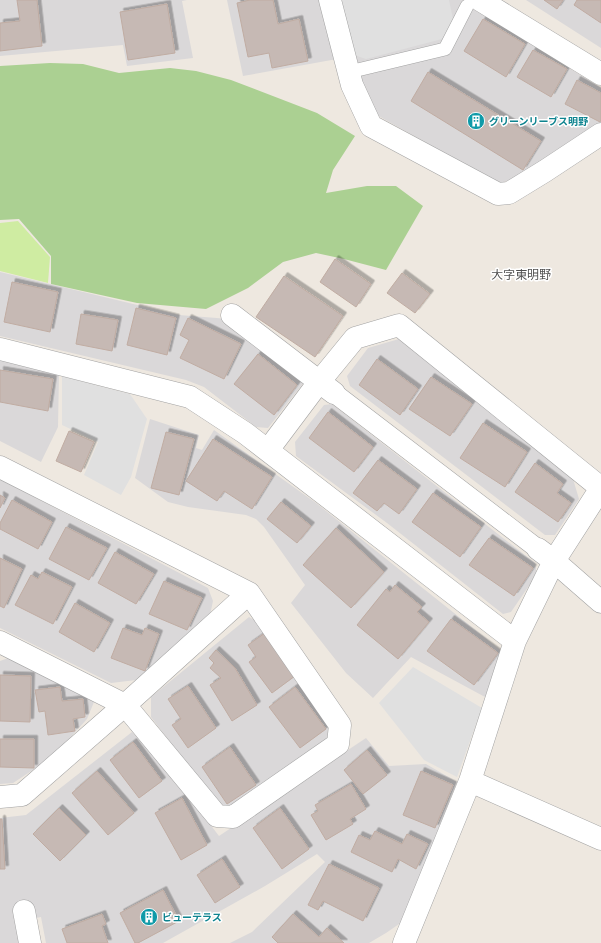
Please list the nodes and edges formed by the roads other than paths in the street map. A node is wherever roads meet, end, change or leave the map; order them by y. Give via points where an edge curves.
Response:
1 (330, 0) edge
2 (473, 3) edge
3 (349, 72) junction
4 (601, 74) edge
5 (601, 134) edge
6 (232, 315) dead end
7 (0, 349) edge
8 (327, 387) junction
9 (268, 450) junction
10 (0, 467) edge
11 (601, 488) edge
12 (546, 555) junction
13 (249, 593) junction
14 (601, 602) edge
15 (515, 641) junction
16 (2, 644) edge
17 (125, 705) junction
18 (470, 781) junction
19 (0, 797) edge
20 (601, 839) edge
21 (24, 911) dead end
22 (30, 943) edge
23 (404, 943) edge

1 - 3 street
2 - 3 lane via 445,49
2 - 4 street
3 - 5 street via 352,85 371,126 498,194 509,193
6 - 8 street
7 - 9 street via 190,397
8 - 9 street
8 - 11 street via 355,338 399,325
8 - 12 street
9 - 15 street
10 - 13 street
11 - 12 street
12 - 14 street
12 - 15 street
13 - 17 street
13 - 17 street via 340,725 338,744 233,817 217,816
15 - 18 street
16 - 17 street
17 - 19 street via 22,795
18 - 20 street
18 - 23 street
21 - 22 street

